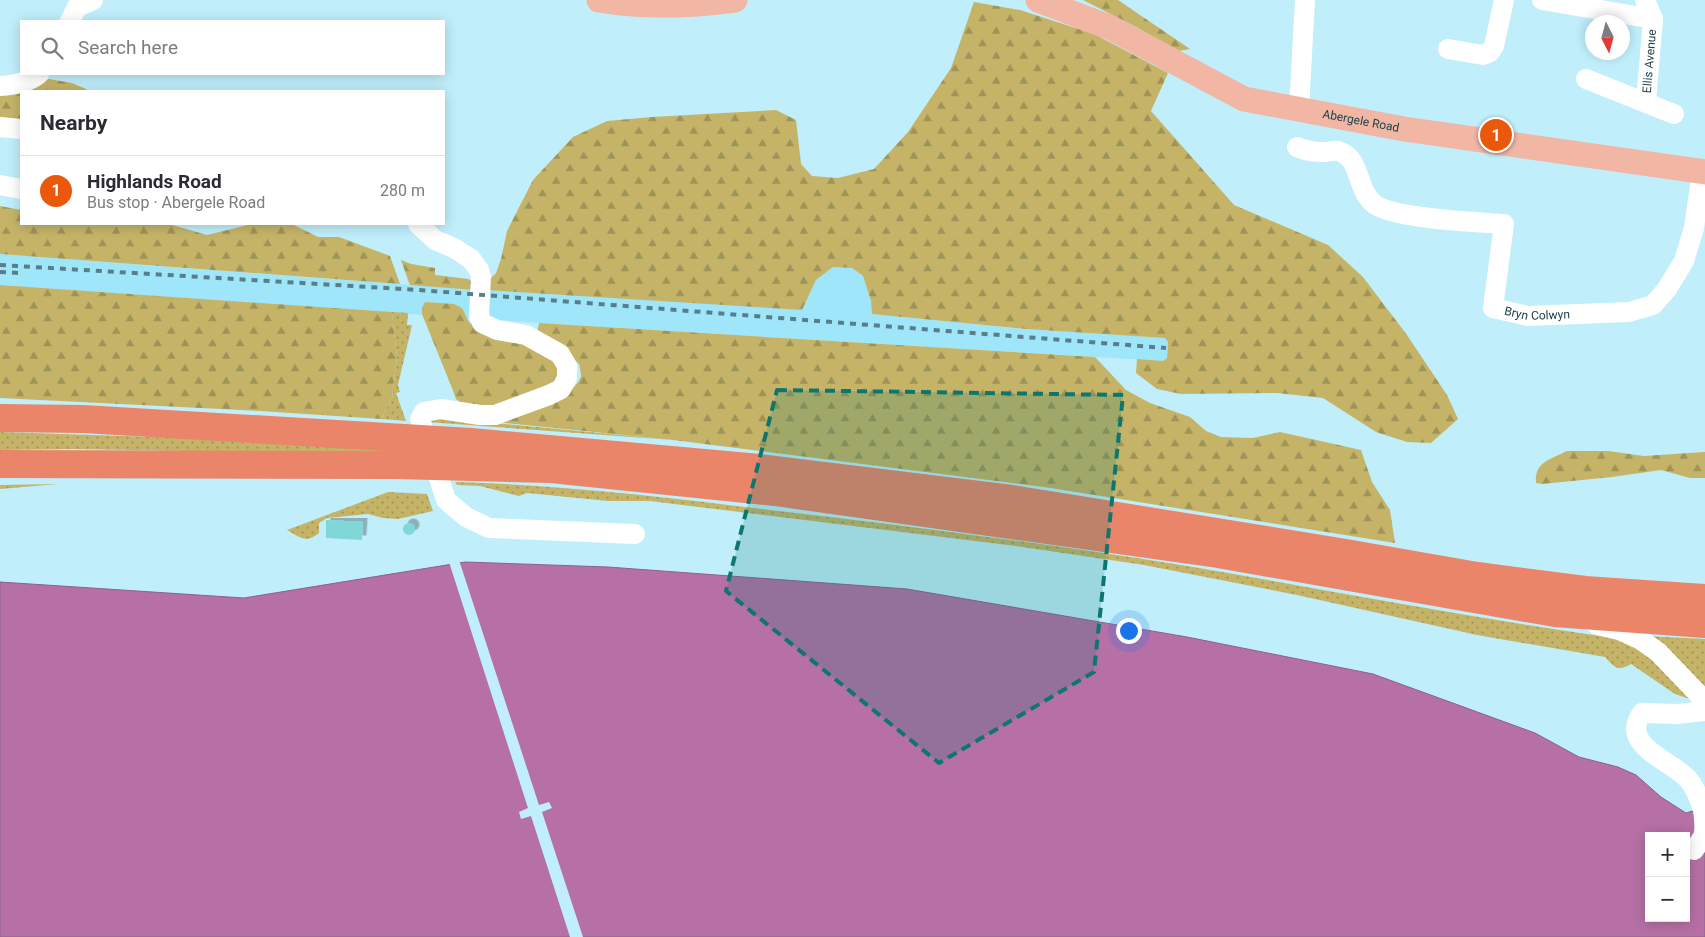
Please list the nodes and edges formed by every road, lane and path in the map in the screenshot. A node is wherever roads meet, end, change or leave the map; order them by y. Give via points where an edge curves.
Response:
1 (93, 0) edge
2 (599, 0) edge
3 (735, 0) edge
4 (1038, 0) edge
5 (1305, 0) edge
6 (1504, 0) edge
7 (1542, 0) edge
8 (1645, 0) edge
9 (1653, 19) junction
10 (70, 20) edge
11 (1448, 50) dead end
12 (38, 75) edge
13 (1586, 79) dead end
14 (0, 86) edge
15 (1646, 102) junction
16 (1299, 109) junction
17 (1674, 114) dead end
18 (0, 127) edge
19 (20, 128) edge
20 (1297, 148) dead end
21 (1704, 172) edge
22 (0, 185) edge
23 (20, 188) edge
24 (419, 225) edge
25 (0, 418) edge
26 (475, 455) junction
27 (0, 464) edge
28 (635, 534) dead end
29 (1705, 598) edge
30 (1556, 613) junction
31 (1705, 624) edge
32 (1705, 701) edge
33 (1705, 711) edge
34 (1694, 850) dead end

1 - 10 street via 77,7
2 - 3 main road via 644,6
4 - 16 main road, Abergele Road via 1109,27 1244,98
5 - 16 street
6 - 11 street via 1490,52 1483,55
7 - 9 street, Ellis Avenue
8 - 9 street, Ellis Avenue
9 - 15 street, Ellis Avenue
12 - 14 street
13 - 15 street, Ellis Avenue
15 - 17 street, Ellis Avenue
16 - 21 main road, Abergele Road via 1404,129
18 - 19 street
20 - 21 street, Bryn Colwyn via 1325,152 1337,150 1350,158 1357,168 1361,187 1373,203 1390,211 1429,218 1504,224 1493,308 1528,316 1629,312 1653,305 1684,261 1694,228
22 - 23 street
24 - 28 street via 435,240 471,259 481,277 479,315 482,322 497,330 526,335 560,354 567,366 567,378 561,389 495,415 441,409 424,412 420,419 446,500 466,517 489,528
25 - 26 highway via 83,418 386,436
26 - 27 highway via 396,465
26 - 29 highway via 760,468 1012,499 1477,576 1585,590
26 - 30 highway via 551,470 775,492 1218,554
30 - 31 highway
30 - 32 street via 1619,630 1642,640 1658,652
33 - 34 street via 1642,713 1636,721 1636,733 1642,745 1688,780 1701,802 1704,833

